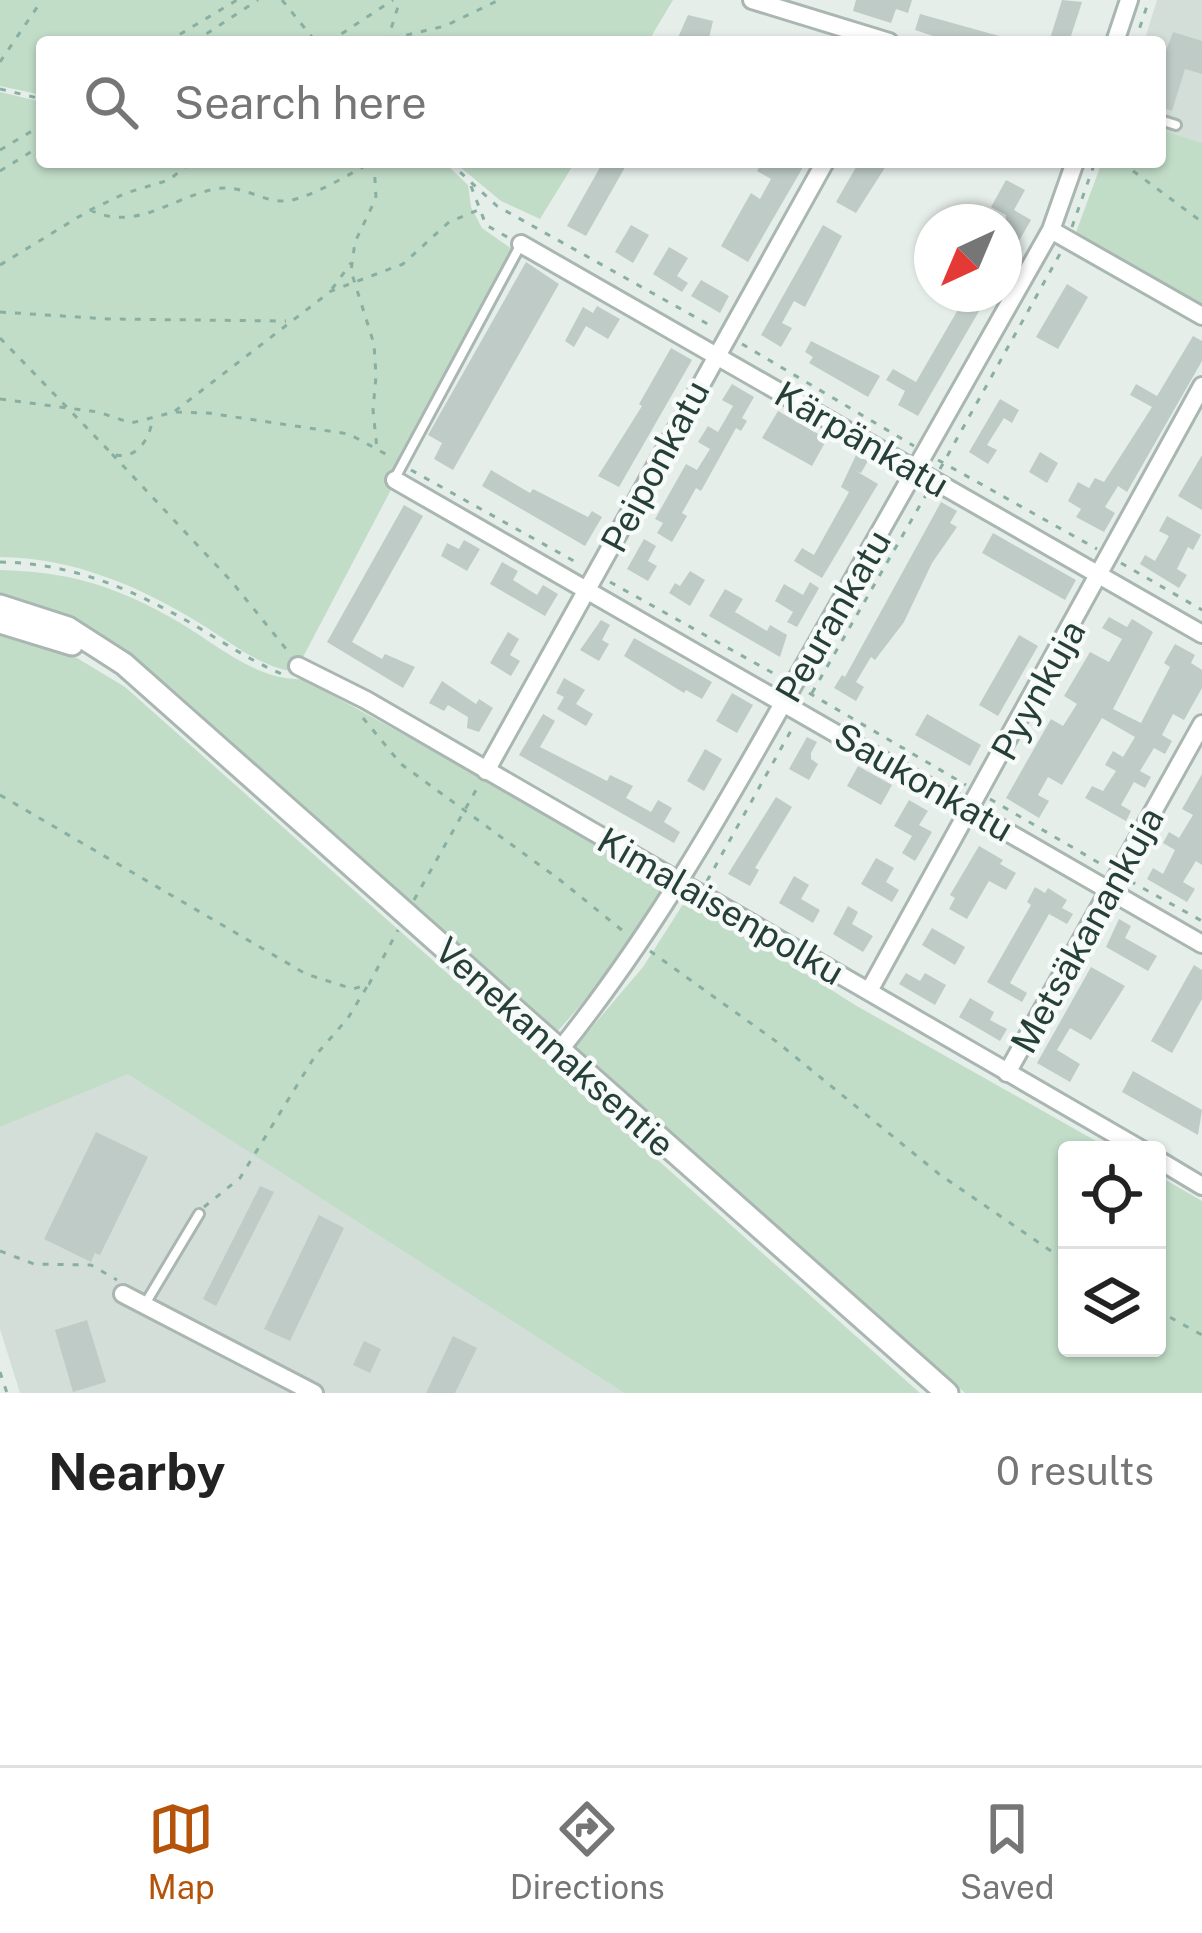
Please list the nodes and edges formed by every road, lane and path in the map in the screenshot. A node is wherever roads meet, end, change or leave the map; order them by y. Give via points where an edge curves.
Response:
1 (42, 0) edge
2 (237, 0) edge
3 (257, 0) edge
4 (396, 0) edge
5 (499, 0) edge
6 (752, 0) edge
7 (1129, 0) edge
8 (1149, 0) edge
9 (281, 1) edge
10 (177, 36) edge
11 (203, 36) edge
12 (311, 36) edge
13 (339, 36) edge
14 (388, 36) edge
15 (404, 36) edge
16 (867, 36) edge
17 (1116, 36) edge
18 (1137, 36) edge
19 (0, 62) edge
20 (0, 89) edge
21 (36, 97) edge
22 (1166, 122) edge
23 (1176, 125) dead end
24 (36, 129) edge
25 (36, 149) edge
26 (0, 150) edge
27 (184, 168) edge
28 (359, 168) edge
29 (374, 168) edge
30 (455, 168) edge
31 (822, 168) edge
32 (1074, 168) edge
33 (1092, 168) edge
34 (1129, 168) edge
35 (0, 171) edge
36 (471, 184) junction
37 (90, 210) junction
38 (478, 210) junction
39 (1202, 222) edge
40 (1059, 235) junction
41 (521, 244) junction
42 (351, 262) junction
43 (0, 265) edge
44 (354, 280) junction
45 (331, 291) junction
46 (0, 312) edge
47 (1202, 316) edge
48 (290, 321) junction
49 (726, 334) junction
50 (0, 338) edge
51 (714, 355) junction
52 (1202, 386) edge
53 (0, 400) edge
54 (66, 407) junction
55 (174, 412) junction
56 (152, 421) junction
57 (377, 448) junction
58 (926, 452) junction
59 (112, 454) junction
60 (943, 463) junction
61 (915, 470) junction
62 (399, 472) junction
63 (934, 481) junction
64 (1110, 556) junction
65 (0, 562) edge
66 (1100, 576) junction
67 (588, 590) junction
68 (0, 606) edge
69 (1202, 610) edge
70 (0, 622) edge
71 (1202, 634) edge
72 (298, 666) junction
73 (784, 701) junction
74 (164, 702) junction
75 (802, 711) junction
76 (361, 716) dead end
77 (1202, 724) edge
78 (486, 770) junction
79 (0, 795) edge
80 (465, 809) junction
81 (971, 810) junction
82 (678, 883) junction
83 (1110, 890) junction
84 (700, 893) junction
85 (406, 914) junction
86 (640, 944) junction
87 (1202, 944) edge
88 (369, 984) junction
89 (869, 991) junction
90 (559, 1051) junction
91 (1007, 1073) junction
92 (1126, 1141) edge
93 (1166, 1164) edge
94 (1202, 1186) edge
95 (199, 1214) joint
96 (0, 1251) edge
97 (1058, 1256) edge
98 (123, 1294) joint
99 (144, 1305) junction
100 (1166, 1315) edge
101 (1202, 1335) edge
102 (0, 1372) edge
103 (7, 1393) edge
104 (314, 1393) edge
105 (947, 1393) edge

1 - 19 path
2 - 10 path
3 - 11 path
4 - 13 path
4 - 14 path
5 - 15 path
6 - 16 street
7 - 17 street
8 - 18 path
9 - 12 path
20 - 21 path
22 - 23 lane
24 - 26 path
25 - 35 path
27 - 37 path
28 - 37 path via 285,201 238,187 148,215
29 - 42 path via 376,198
30 - 36 path
31 - 49 street, Peiponkatu
32 - 40 street, Peurankatu
33 - 40 path
34 - 39 path
36 - 38 path
36 - 49 path
37 - 43 path
38 - 41 path via 487,225
38 - 44 path via 448,222 403,264
40 - 47 street
40 - 58 street, Peurankatu
40 - 60 path
41 - 51 street, Kärpänkatu
41 - 62 lane
42 - 44 path
42 - 45 path
44 - 45 path
44 - 57 path via 376,362
45 - 48 path
46 - 48 path
48 - 55 path
49 - 51 street, Peiponkatu
49 - 58 path
50 - 54 path
51 - 61 street, Kärpänkatu
51 - 67 street, Peiponkatu
52 - 64 street, Pyynkuja
53 - 54 path
54 - 56 path
54 - 59 path
55 - 56 path
55 - 57 path via 349,434
56 - 59 path via 134,453
57 - 62 path
58 - 60 path
58 - 61 street, Peurankatu
59 - 72 path
60 - 63 path
60 - 64 path
61 - 63 street, Kärpänkatu
61 - 73 street, Peurankatu
62 - 67 street, Saukonkatu
63 - 66 street, Kärpänkatu
63 - 75 path
64 - 66 street, Pyynkuja
64 - 69 path
65 - 72 path via 74,570 170,611 260,664 286,675
66 - 71 street, Kärpänkatu
66 - 81 street, Pyynkuja
67 - 73 street, Saukonkatu
67 - 78 street, Peiponkatu
68 - 74 street, Venekannaksentie via 84,635
70 - 74 street, Venekannaksentie via 73,645
72 - 78 street, Kimalaisenpolku
73 - 75 street, Saukonkatu
73 - 82 street, Peurankatu
74 - 85 street, Venekannaksentie
75 - 81 street, Saukonkatu
75 - 84 path
76 - 80 path via 401,764
77 - 83 street, Metsäkanankuja
78 - 80 path
78 - 82 street, Kimalaisenpolku
79 - 88 path via 306,974 353,988
80 - 85 path
80 - 86 path
81 - 83 street, Saukonkatu
81 - 89 street, Pyynkuja
82 - 84 street, Kimalaisenpolku
82 - 86 street, Peurankatu
83 - 87 street, Saukonkatu
83 - 91 street, Metsäkanankuja
84 - 89 street, Kimalaisenpolku
85 - 88 path
85 - 90 street, Venekannaksentie
86 - 90 street, Peurankatu
86 - 97 path
88 - 95 path via 240,1178
89 - 91 street, Kimalaisenpolku
90 - 105 street, Venekannaksentie
91 - 92 street, Kimalaisenpolku
93 - 94 street
95 - 99 lane
96 - 98 path via 34,1264 91,1264 122,1282
98 - 99 street
99 - 104 street
100 - 101 path
102 - 103 path

